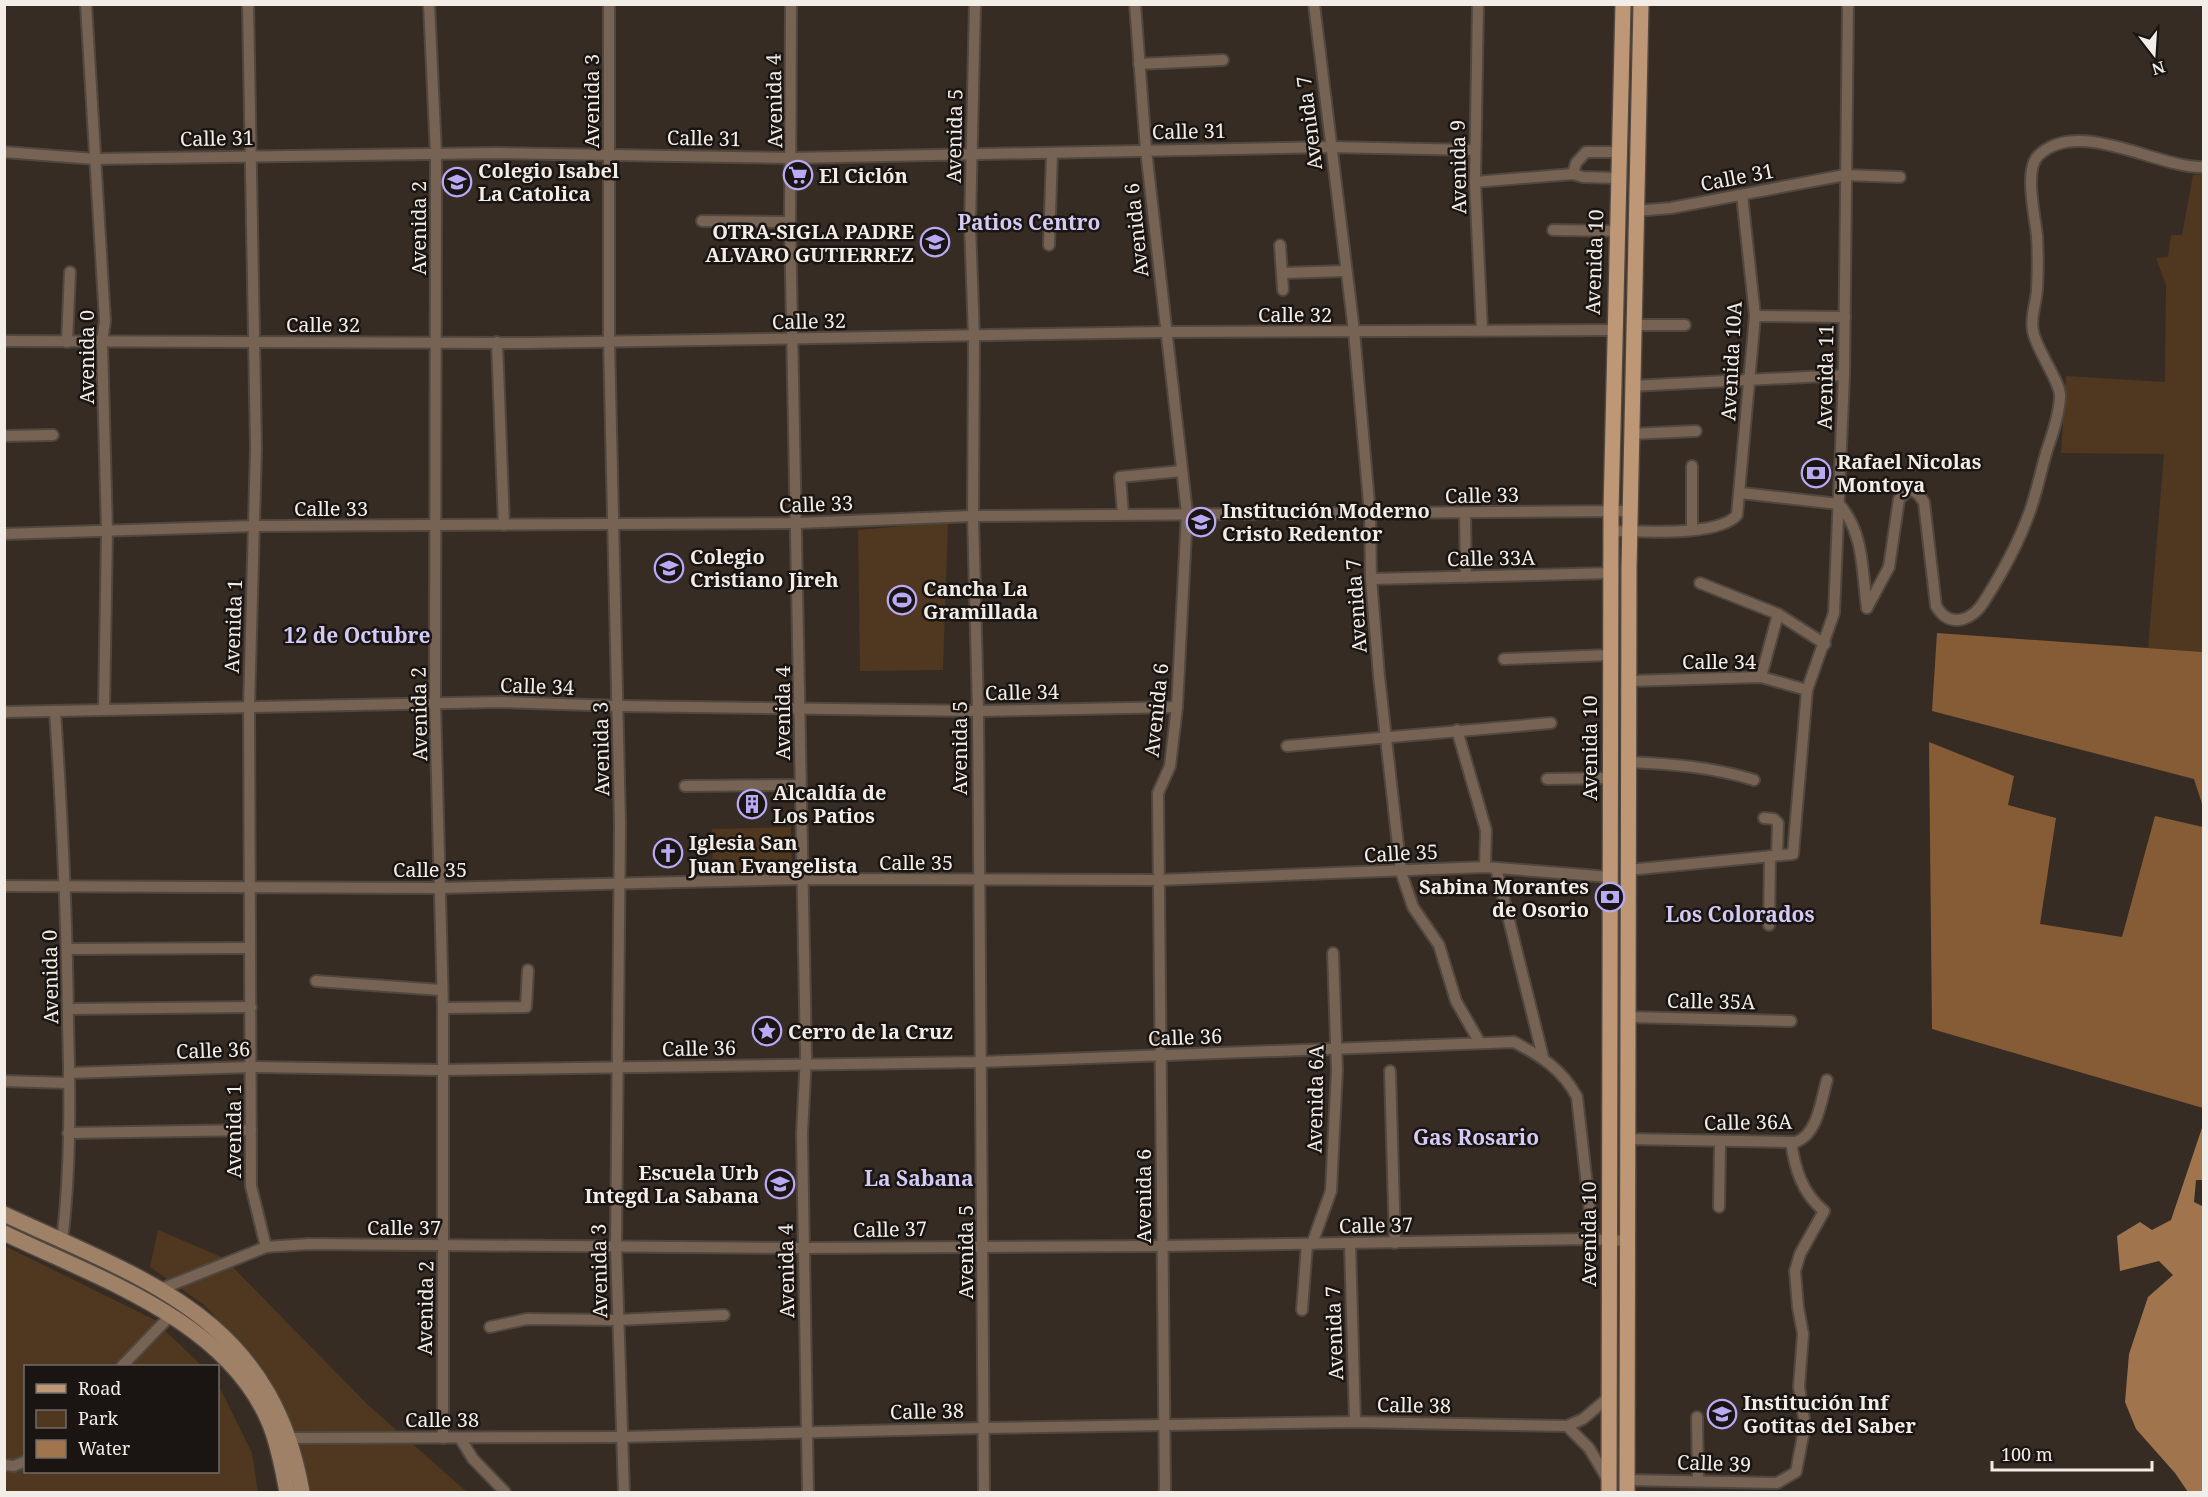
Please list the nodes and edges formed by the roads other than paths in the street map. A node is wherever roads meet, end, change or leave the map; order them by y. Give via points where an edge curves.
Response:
1 (86, 4) edge
2 (248, 4) edge
3 (429, 4) edge
4 (609, 4) edge
5 (791, 4) edge
6 (975, 4) edge
7 (1135, 4) edge
8 (1314, 4) edge
9 (1478, 4) edge
10 (1623, 4) edge
11 (1641, 4) edge
12 (1848, 4) edge
13 (1222, 60) dead end
14 (1140, 64) junction
15 (1329, 147) junction
16 (1146, 150) junction
17 (1475, 150) junction
18 (4, 152) edge
19 (1618, 152) junction
20 (1052, 153) junction
21 (436, 154) junction
22 (248, 155) junction
23 (608, 155) junction
24 (971, 156) junction
25 (792, 158) junction
26 (95, 159) junction
27 (2204, 167) edge
28 (1573, 174) junction
29 (1845, 175) junction
30 (1900, 177) dead end
31 (1618, 178) junction
32 (1475, 182) junction
33 (1742, 195) junction
34 (1635, 211) junction
35 (702, 221) dead end
36 (790, 222) junction
37 (1553, 230) dead end
38 (1616, 231) junction
39 (1049, 245) dead end
40 (1280, 245) dead end
41 (1346, 271) junction
42 (70, 272) dead end
43 (1283, 273) junction
44 (1283, 290) dead end
45 (1755, 316) junction
46 (1845, 317) junction
47 (1632, 325) junction
48 (1685, 325) dead end
49 (1482, 330) junction
50 (1613, 330) junction
51 (1354, 331) junction
52 (1165, 332) junction
53 (974, 337) junction
54 (794, 339) junction
55 (4, 341) edge
56 (609, 341) junction
57 (67, 342) junction
58 (102, 342) junction
59 (437, 342) junction
60 (497, 342) junction
61 (255, 343) junction
62 (1844, 375) junction
63 (1750, 379) junction
64 (1630, 386) junction
65 (1696, 431) dead end
66 (1630, 434) junction
67 (53, 435) dead end
68 (4, 436) edge
69 (1692, 466) dead end
70 (1181, 471) junction
71 (1741, 493) junction
72 (1839, 504) junction
73 (1611, 511) junction
74 (1629, 511) junction
75 (1186, 513) junction
76 (1123, 514) junction
77 (1370, 514) junction
78 (1465, 514) junction
79 (973, 516) junction
80 (798, 523) junction
81 (612, 524) junction
82 (504, 525) junction
83 (255, 526) junction
84 (436, 526) junction
85 (1692, 530) junction
86 (1612, 531) junction
87 (1629, 531) junction
88 (107, 532) junction
89 (4, 534) edge
90 (1611, 573) junction
91 (1466, 577) junction
92 (1371, 579) junction
93 (1700, 583) dead end
94 (1778, 614) junction
95 (1825, 644) junction
96 (1610, 655) junction
97 (1504, 659) dead end
98 (1761, 677) junction
99 (1629, 681) junction
100 (1807, 690) junction
101 (435, 703) junction
102 (619, 706) junction
103 (1177, 706) junction
104 (249, 707) junction
105 (801, 708) junction
106 (104, 710) junction
107 (55, 711) junction
108 (978, 711) junction
109 (4, 712) edge
110 (1551, 723) dead end
111 (1456, 730) junction
112 (1387, 736) junction
113 (1287, 746) dead end
114 (1629, 762) junction
115 (1610, 778) junction
116 (1547, 779) dead end
117 (1754, 780) dead end
118 (800, 785) junction
119 (685, 786) dead end
120 (1764, 818) dead end
121 (1774, 856) junction
122 (1490, 868) junction
123 (1628, 870) junction
124 (1401, 872) junction
125 (1610, 877) junction
126 (801, 879) junction
127 (978, 880) junction
128 (1159, 880) junction
129 (619, 884) junction
130 (4, 886) edge
131 (66, 886) junction
132 (251, 886) junction
133 (439, 888) junction
134 (1769, 925) dead end
135 (249, 948) junction
136 (67, 949) junction
137 (1333, 953) dead end
138 (528, 970) dead end
139 (316, 981) dead end
140 (441, 990) junction
141 (251, 1007) junction
142 (442, 1008) junction
143 (68, 1009) junction
144 (1629, 1017) junction
145 (1791, 1021) dead end
146 (1480, 1043) junction
147 (1335, 1050) junction
148 (1160, 1056) junction
149 (1543, 1057) junction
150 (981, 1062) junction
151 (805, 1064) junction
152 (251, 1067) junction
153 (620, 1068) junction
154 (441, 1070) junction
155 (1390, 1071) dead end
156 (69, 1078) junction
157 (1827, 1080) dead end
158 (4, 1081) edge
159 (251, 1130) junction
160 (69, 1133) junction
161 (1628, 1139) junction
162 (1720, 1142) junction
163 (1791, 1142) junction
164 (1719, 1207) dead end
165 (4, 1214) edge
166 (4, 1233) edge
167 (1593, 1239) junction
168 (1610, 1240) junction
169 (62, 1241) junction
170 (1628, 1241) junction
171 (1395, 1243) junction
172 (1310, 1244) junction
173 (1350, 1244) junction
174 (444, 1245) junction
175 (983, 1246) junction
176 (1161, 1246) junction
177 (266, 1247) junction
178 (616, 1247) junction
179 (803, 1248) junction
180 (161, 1289) junction
181 (1302, 1310) dead end
182 (172, 1314) junction
183 (724, 1315) dead end
184 (617, 1320) junction
185 (490, 1328) dead end
186 (123, 1365) edge
187 (1609, 1397) junction
188 (1697, 1417) dead end
189 (1355, 1422) junction
190 (1165, 1426) junction
191 (1567, 1426) junction
192 (983, 1428) junction
193 (808, 1432) junction
194 (622, 1437) junction
195 (289, 1438) junction
196 (443, 1438) junction
197 (460, 1438) junction
198 (24, 1462) edge
199 (4, 1465) edge
200 (1702, 1485) edge
201 (1627, 1486) edge
202 (294, 1487) edge
203 (1609, 1487) edge
204 (505, 1492) edge
205 (624, 1492) edge
206 (808, 1492) edge
207 (984, 1492) edge
208 (1165, 1492) edge

1 - 26 street, Avenida 0
2 - 22 street, Avenida 1
3 - 21 street, Avenida 2
4 - 23 street, Avenida 3
5 - 25 street, Avenida 4
6 - 24 street, Avenida 5
7 - 14 street, Avenida 6
8 - 15 street, Avenida 7
9 - 17 street, Avenida 9
10 - 19 main road, Avenida 10
11 - 34 main road, Avenida 10
12 - 29 street, Avenida 11
13 - 14 street
14 - 16 street, Avenida 6
15 - 16 street, Calle 31
15 - 17 street, Calle 31
15 - 41 street, Avenida 7
16 - 20 street, Calle 31
16 - 52 street, Avenida 6
17 - 32 street, Avenida 9
18 - 26 street, Calle 31
19 - 28 street via 1586,152 1576,163
19 - 31 main road, Avenida 10
20 - 24 street, Calle 31
20 - 39 street
21 - 22 street, Calle 31
21 - 23 street, Calle 31
21 - 59 street, Avenida 2
22 - 26 street, Calle 31
22 - 61 street, Avenida 1
23 - 25 street, Calle 31
23 - 56 street, Avenida 3
24 - 25 street, Calle 31
24 - 53 street, Avenida 5
25 - 36 street, Avenida 4
26 - 58 street, Avenida 0 via 105,321
27 - 72 street via 2188,168 2136,151 2082,142 2052,146 2035,160 2030,175 2037,247 2032,328 2061,395 2054,431 2020,536 1975,614 1967,619 1949,619 1936,606 1927,513 1918,494 1910,489 1899,499 1889,567 1867,608 1858,535 1850,516
28 - 31 street
28 - 32 street
29 - 30 street, Calle 31
29 - 33 street, Calle 31
29 - 46 street, Avenida 11
31 - 38 main road, Avenida 10
32 - 49 street, Avenida 9
33 - 34 street, Calle 31
33 - 45 street, Avenida 10A
34 - 47 main road, Avenida 10
35 - 36 street
36 - 54 street, Avenida 4
37 - 38 street
38 - 50 main road, Avenida 10
40 - 43 street
41 - 43 street
41 - 51 street, Avenida 7
42 - 57 street
43 - 44 street
45 - 46 street
45 - 63 street, Avenida 10A
46 - 62 street, Avenida 11
47 - 48 street
47 - 64 main road, Avenida 10
49 - 50 street, Calle 32
49 - 51 street, Calle 32
50 - 73 main road, Avenida 10
51 - 52 street, Calle 32
51 - 77 street, Avenida 7
52 - 53 street, Calle 32
52 - 70 street, Avenida 6
53 - 54 street, Calle 32
53 - 79 street, Avenida 5
54 - 56 street, Calle 32
54 - 80 street, Avenida 4
55 - 57 street, Calle 32
56 - 60 street, Calle 32
56 - 81 street, Avenida 3
57 - 58 street, Calle 32
58 - 61 street, Calle 32
58 - 88 street, Avenida 0
59 - 60 street, Calle 32
59 - 61 street, Calle 32
59 - 84 street, Avenida 2
60 - 82 street
61 - 83 street, Avenida 1
62 - 63 street
62 - 72 street, Avenida 11
63 - 64 street
63 - 71 street, Avenida 10A
64 - 66 main road, Avenida 10
65 - 66 street
66 - 74 main road, Avenida 10
67 - 68 street
69 - 85 street
70 - 75 street, Avenida 6
70 - 76 street via 1120,477
71 - 72 street
71 - 85 street, Avenida 10A via 1737,515 1730,523 1711,530
72 - 95 street, Avenida 11 via 1834,613
73 - 74 street, Calle 33
73 - 78 street, Calle 33
73 - 86 main road, Avenida 10
74 - 87 main road, Avenida 10
75 - 76 street, Calle 33
75 - 77 street, Calle 33
75 - 103 street, Avenida 6
76 - 79 street, Calle 33
77 - 78 street, Calle 33
77 - 92 street, Avenida 7
78 - 91 street
79 - 80 street, Calle 33
79 - 108 street, Avenida 5
80 - 81 street, Calle 33
80 - 105 street, Avenida 4
81 - 82 street, Calle 33
81 - 102 street, Avenida 3
82 - 84 street, Calle 33
83 - 84 street, Calle 33
83 - 88 street, Calle 33
83 - 104 street, Avenida 1
84 - 101 street, Avenida 2
85 - 87 street
86 - 87 street
86 - 90 main road, Avenida 10
87 - 99 main road, Avenida 10
88 - 89 street, Calle 33
88 - 106 street, Avenida 0
90 - 91 street, Calle 33A
90 - 96 main road, Avenida 10
91 - 92 street, Calle 33A
92 - 112 street, Avenida 7
93 - 94 street
94 - 95 street
94 - 98 street
95 - 100 street, Avenida 11
96 - 97 street
96 - 115 main road, Avenida 10
98 - 99 street, Calle 34
98 - 100 street, Calle 34
99 - 114 main road, Avenida 10
100 - 121 street, Avenida 11 via 1793,854
101 - 102 street, Calle 34
101 - 104 street, Calle 34
101 - 133 street, Avenida 2 via 440,786
102 - 105 street, Calle 34
102 - 129 street, Avenida 3
103 - 108 street, Calle 34
103 - 128 street, Avenida 6 via 1170,766 1158,793
104 - 106 street, Calle 34
104 - 132 street, Avenida 1
105 - 108 street, Calle 34
105 - 118 street, Avenida 4
106 - 107 street, Calle 34
107 - 109 street, Calle 34
107 - 131 street, Avenida 0
108 - 127 street, Avenida 5
110 - 111 street
111 - 112 street
111 - 122 street via 1486,830
112 - 113 street
112 - 124 street, Avenida 7
114 - 117 street via 1685,764
114 - 123 main road, Avenida 10
115 - 116 street
115 - 125 main road, Avenida 10
118 - 119 street
118 - 126 street, Avenida 4
120 - 121 street via 1778,823
121 - 123 street
121 - 134 street
122 - 124 street, Calle 35
122 - 125 street, Calle 35
122 - 149 street
123 - 144 main road, Avenida 10
124 - 128 street, Calle 35
124 - 146 street, Avenida 7 via 1413,907 1439,945 1456,1001
125 - 168 main road, Avenida 10
126 - 127 street, Calle 35
126 - 129 street, Calle 35
126 - 151 street, Avenida 4
127 - 128 street, Calle 35
127 - 150 street, Avenida 5
128 - 148 street, Avenida 6
129 - 133 street, Calle 35
129 - 153 street, Avenida 3
130 - 131 street, Calle 35
131 - 132 street, Calle 35
131 - 136 street, Avenida 0
132 - 133 street, Calle 35
132 - 135 street, Avenida 1
133 - 140 street, Avenida 2
135 - 136 street
135 - 141 street, Avenida 1
136 - 143 street, Avenida 0
137 - 147 street, Avenida 6A
138 - 142 street via 526,1007
139 - 140 street
140 - 142 street, Avenida 2
141 - 143 street
141 - 152 street, Avenida 1
142 - 154 street, Avenida 2
143 - 156 street, Avenida 0
144 - 145 street, Calle 35A
144 - 161 main road, Avenida 10
146 - 147 street, Calle 36
146 - 149 street, Calle 36 via 1514,1042
147 - 148 street, Calle 36
147 - 172 street, Avenida 6A via 1331,1191
148 - 150 street, Calle 36
148 - 176 street, Avenida 6
149 - 167 street via 1571,1085 1577,1097
150 - 151 street, Calle 36
150 - 175 street, Avenida 5
151 - 153 street, Calle 36
151 - 179 street, Avenida 4
152 - 154 street, Calle 36
152 - 156 street, Calle 36
152 - 159 street, Avenida 1
153 - 154 street, Calle 36
153 - 178 street, Avenida 3
154 - 174 street, Avenida 2
155 - 171 street
156 - 158 street, Calle 36
156 - 160 street, Avenida 0
157 - 163 street, Calle 36A via 1811,1131 1804,1139
159 - 160 street
159 - 177 street, Avenida 1 via 251,1186
160 - 169 street, Avenida 0
161 - 162 street, Calle 36A
161 - 170 main road, Avenida 10
162 - 163 street, Calle 36A
162 - 164 street
163 - 200 street, Calle 39 via 1806,1193 1824,1211 1795,1271 1802,1321 1799,1387 1804,1425 1796,1472 1777,1483
165 - 169 main road
166 - 182 main road
167 - 168 street, Calle 37
167 - 171 street, Calle 37
168 - 170 street, Calle 37
168 - 187 main road, Avenida 10
169 - 180 main road
170 - 201 main road, Avenida 10
171 - 173 street, Calle 37
172 - 173 street, Calle 37
172 - 176 street, Calle 37
172 - 181 street, Avenida 6A
173 - 189 street, Avenida 7
174 - 177 street, Calle 37
174 - 178 street, Calle 37
174 - 196 street, Avenida 2
175 - 176 street, Calle 37
175 - 179 street, Calle 37
175 - 192 street, Avenida 5
176 - 190 street, Avenida 6
177 - 180 street, Calle 37
178 - 179 street, Calle 37
178 - 184 street, Avenida 3
179 - 193 street, Avenida 4
180 - 195 main road via 210,1322 250,1366 268,1391
182 - 186 street
182 - 202 main road via 219,1353 256,1398
183 - 184 street
184 - 185 street via 527,1319
184 - 194 street, Avenida 3
187 - 191 street via 1583,1419
187 - 203 main road, Avenida 10
188 - 200 street
189 - 190 street, Calle 38
189 - 191 street, Calle 38
190 - 192 street, Calle 38
190 - 208 street, Avenida 6
191 - 203 street via 1588,1448
192 - 193 street, Calle 38
192 - 207 street, Avenida 5
193 - 194 street, Calle 38
193 - 206 street, Avenida 4
194 - 197 street, Calle 38
194 - 205 street, Avenida 3
195 - 196 street, Calle 38
195 - 202 main road
196 - 197 street, Calle 38
197 - 204 street via 473,1459
198 - 199 street
200 - 201 street, Calle 39

